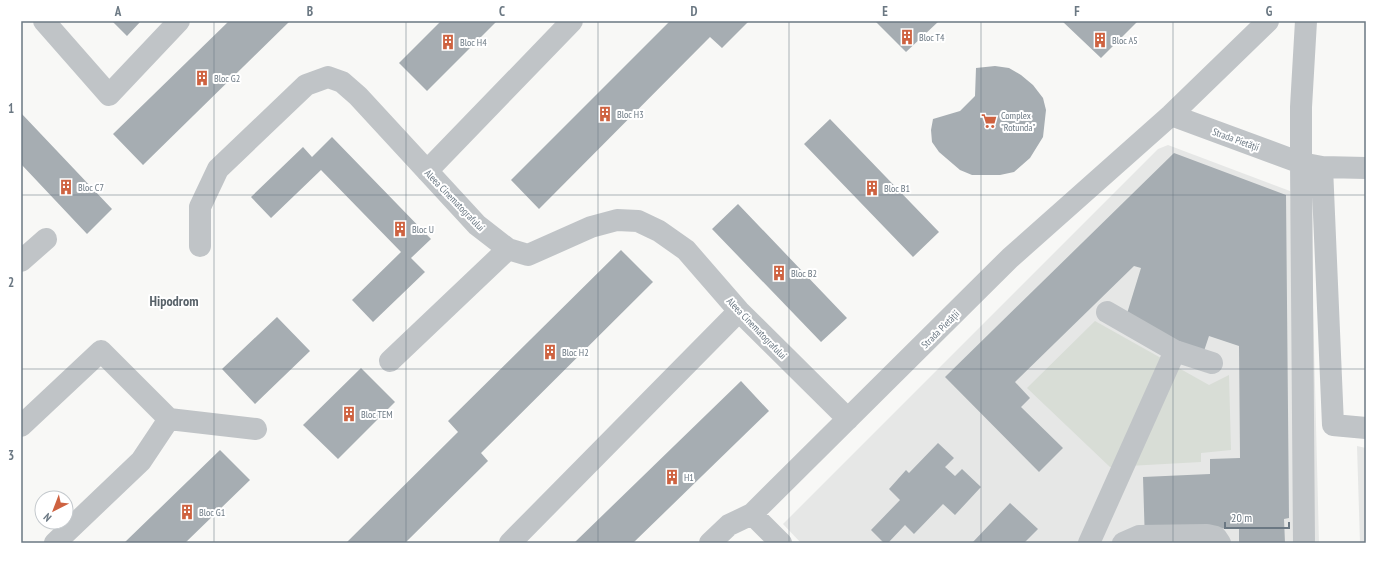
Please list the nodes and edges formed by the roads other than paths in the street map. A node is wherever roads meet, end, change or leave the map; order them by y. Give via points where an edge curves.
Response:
1 (44, 21) edge
2 (179, 21) edge
3 (572, 21) edge
4 (1256, 21) edge
5 (1268, 21) edge
6 (1306, 21) edge
7 (1242, 45) junction
8 (1171, 114) junction
9 (1312, 165) junction
10 (1366, 168) edge
11 (427, 171) junction
12 (46, 239) dead end
13 (200, 246) dead end
14 (508, 249) junction
15 (21, 261) edge
16 (739, 311) junction
17 (1106, 312) dead end
18 (1175, 351) junction
19 (390, 361) dead end
20 (1212, 364) dead end
21 (170, 419) junction
22 (848, 419) junction
23 (21, 426) edge
24 (1366, 428) edge
25 (256, 429) dead end
26 (752, 514) junction
27 (55, 543) edge
28 (510, 543) edge
29 (710, 543) edge
30 (781, 543) edge
31 (1089, 543) edge
32 (1123, 543) edge
33 (1220, 543) edge
34 (1304, 543) edge

1 - 2 street via 109,95
3 - 11 street
4 - 7 street, Strada Pietății
5 - 7 street, Strada Pietății
6 - 9 street via 1301,107
7 - 8 street, Strada Pietății
8 - 9 street, Strada Pietății
8 - 22 street, Strada Pietății via 1010,258
9 - 10 street, Strada Pietății
9 - 24 street via 1333,425
9 - 34 street
11 - 13 street, Aleea Cinematografului via 358,96 342,82 328,77 306,85 218,169 200,207
11 - 14 street, Aleea Cinematografului via 477,225
12 - 15 street
14 - 16 street, Aleea Cinematografului via 528,255 590,227 617,220 638,221 659,231 686,250
14 - 19 street
16 - 22 street, Aleea Cinematografului
16 - 28 street
17 - 18 street
18 - 20 street
18 - 31 street
21 - 23 street via 101,351
21 - 25 street
21 - 27 street via 141,460
22 - 26 street, Strada Pietății
26 - 29 street, Strada Pietății via 729,525
26 - 30 street
32 - 33 street via 1139,536 1207,535 1216,537

